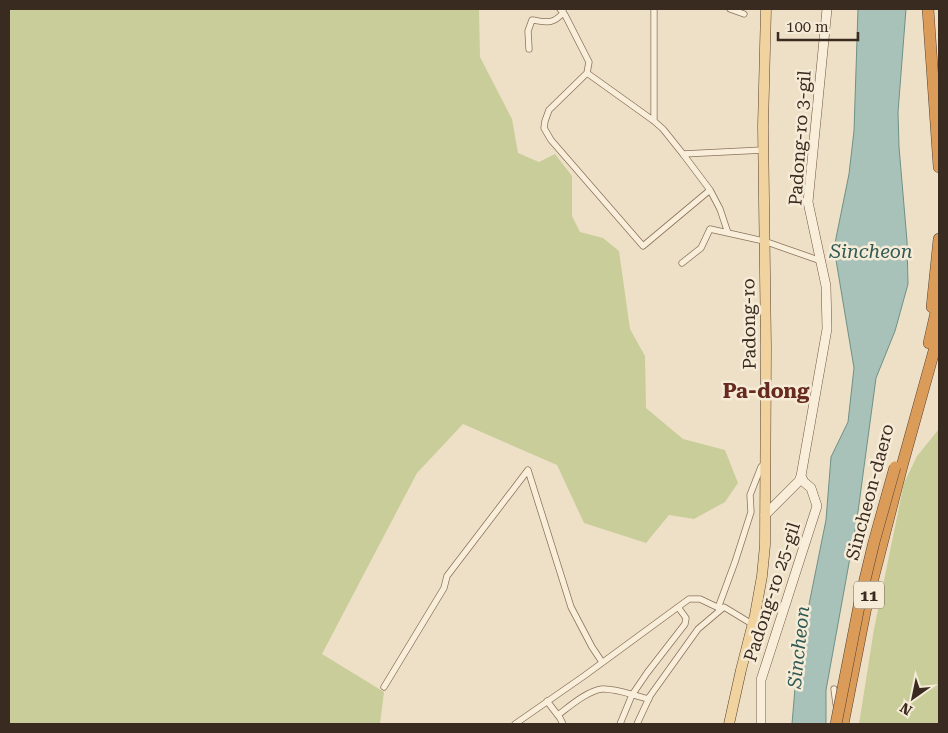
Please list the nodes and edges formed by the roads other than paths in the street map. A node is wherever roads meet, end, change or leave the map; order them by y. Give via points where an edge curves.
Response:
1 (654, 9) edge
2 (730, 9) edge
3 (766, 9) edge
4 (827, 9) edge
5 (928, 9) edge
6 (562, 10) edge
7 (744, 14) dead end
8 (529, 49) dead end
9 (587, 72) junction
10 (654, 121) junction
11 (763, 150) junction
12 (683, 154) junction
13 (939, 167) edge
14 (710, 190) junction
15 (728, 234) junction
16 (939, 239) edge
17 (764, 241) junction
18 (821, 261) junction
19 (682, 263) dead end
20 (939, 299) edge
21 (939, 333) edge
22 (924, 360) junction
23 (765, 463) junction
24 (898, 466) junction
25 (801, 476) junction
26 (765, 515) junction
27 (678, 607) junction
28 (719, 609) junction
29 (752, 624) junction
30 (602, 662) junction
31 (384, 687) dead end
32 (834, 689) dead end
33 (632, 696) junction
34 (649, 699) junction
35 (547, 701) junction
36 (558, 715) junction
37 (515, 724) edge
38 (562, 724) edge
39 (620, 724) edge
40 (638, 724) edge
41 (729, 724) edge
42 (761, 724) edge
43 (837, 724) edge
44 (843, 724) edge

1 - 10 street
2 - 7 street
3 - 11 main road, Padong-ro
4 - 18 street, Padong-ro 3-gil via 808,202
5 - 13 highway
6 - 8 street via 557,20 532,20 528,31
6 - 9 street via 589,62
9 - 10 street
9 - 14 street via 550,110 544,128 643,246
10 - 12 street
11 - 12 street
11 - 17 main road, Padong-ro
12 - 14 street
14 - 15 street
15 - 17 street
15 - 19 street via 710,229 701,248
16 - 22 highway, 11
17 - 18 street
17 - 23 main road, Padong-ro
18 - 25 street, Padong-ro 3-gil via 826,286 827,329
20 - 22 highway, Sincheon-daero / 11
21 - 24 highway, Sincheon-daero / 11
22 - 24 highway, Sincheon-daero / 11
23 - 26 main road, Padong-ro
23 - 28 street via 760,467 750,495 750,512
24 - 43 highway, Sincheon-daero / 11, bridge via 861,596
24 - 44 highway, Sincheon-daero / 11
25 - 26 street
25 - 42 street, Padong-ro 25-gil via 811,488 817,506 761,680
26 - 29 main road, Padong-ro via 762,576
27 - 28 street via 688,599 700,599
27 - 30 street
27 - 33 street via 686,618 685,624
28 - 29 street via 724,607
28 - 34 street via 698,629
29 - 41 main road, Padong-ro
30 - 31 street via 571,607 528,470 447,576 444,588
30 - 35 street
32 - 43 street
33 - 34 street
33 - 36 street via 602,690 580,698
33 - 39 street
34 - 40 street
35 - 36 street
35 - 37 street
36 - 38 street

